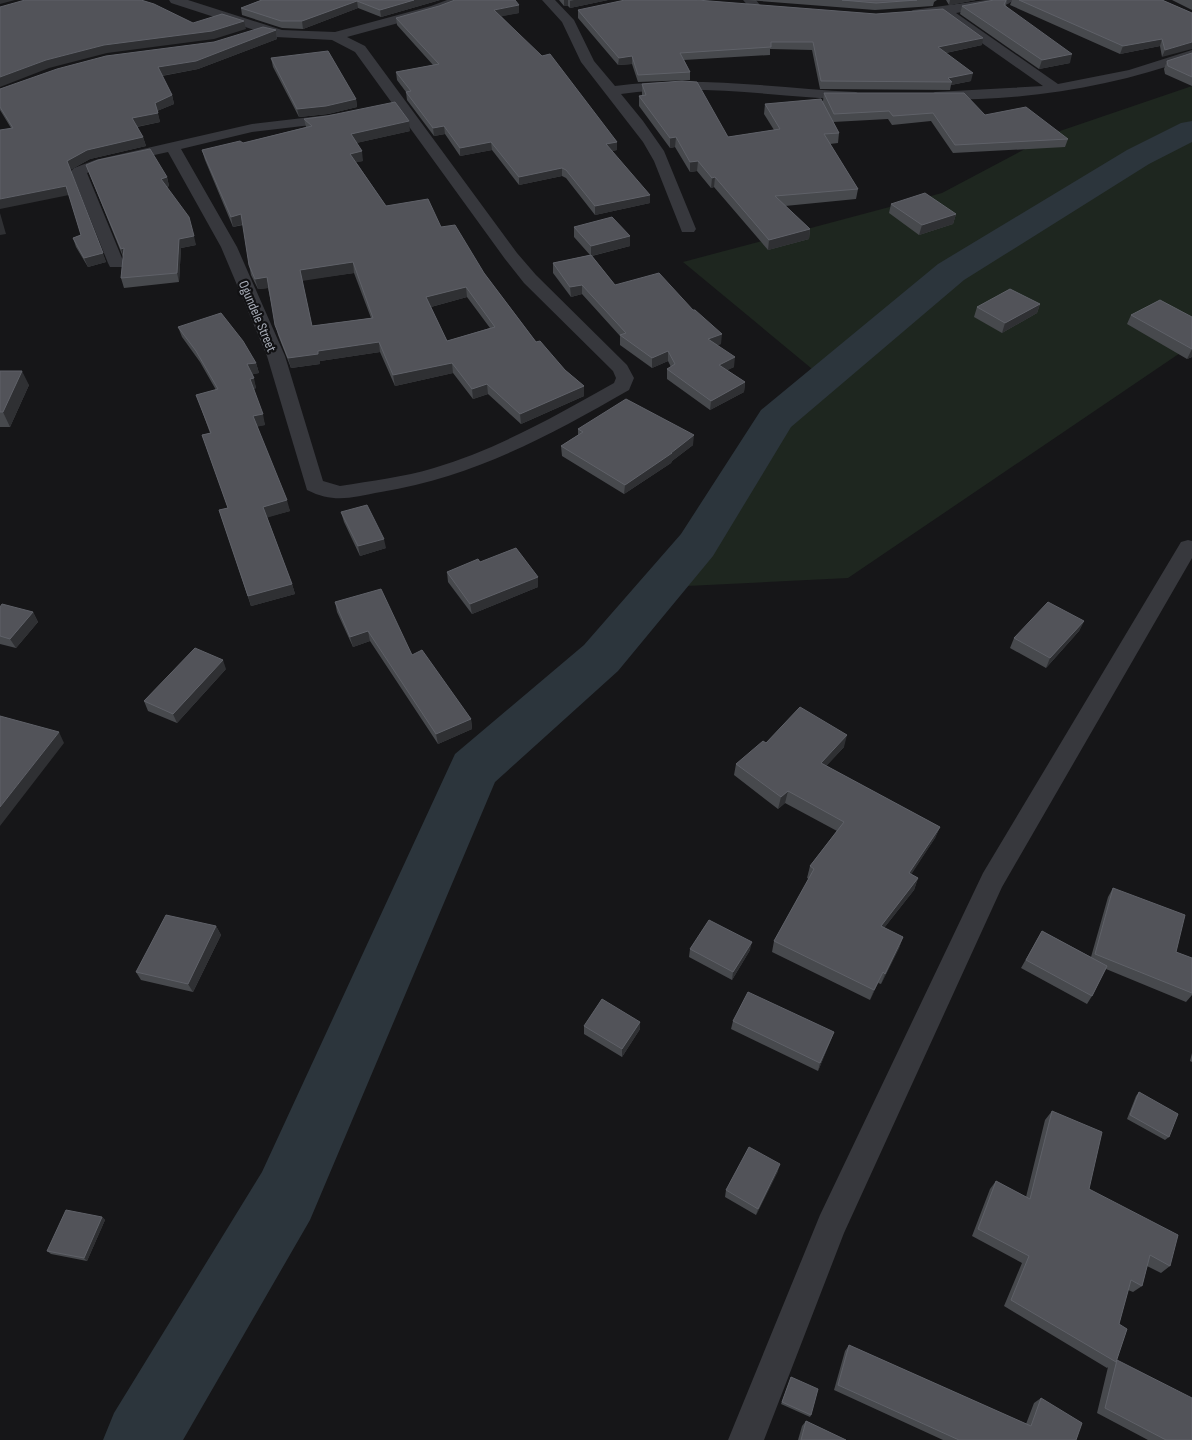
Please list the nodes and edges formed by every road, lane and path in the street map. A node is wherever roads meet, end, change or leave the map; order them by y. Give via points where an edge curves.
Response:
1 (175, 0) edge
2 (220, 0) edge
3 (458, 0) edge
4 (548, 0) edge
5 (1008, 0) edge
6 (756, 4) edge
7 (737, 5) edge
8 (941, 6) edge
9 (200, 8) junction
10 (581, 12) edge
11 (563, 15) junction
12 (898, 15) edge
13 (264, 29) junction
14 (334, 36) junction
15 (240, 37) edge
16 (1192, 54) edge
17 (1055, 88) junction
18 (611, 91) junction
19 (874, 96) edge
20 (922, 96) edge
21 (400, 104) junction
22 (382, 108) edge
23 (355, 114) edge
24 (173, 147) junction
25 (688, 229) dead end
26 (116, 263) dead end
27 (1188, 547) dead end
28 (746, 1440) edge

1 - 9 street
2 - 9 street
3 - 14 street
4 - 11 street
5 - 8 street
6 - 7 street
8 - 12 street
8 - 17 street
9 - 13 street
10 - 11 street
11 - 18 street via 588,62
13 - 14 street via 281,34
13 - 15 street
14 - 21 street via 360,49
16 - 17 street via 1123,76
17 - 20 street via 993,96
18 - 19 street via 681,85
18 - 25 street via 652,144
21 - 22 street
21 - 24 street, Ogundele Street via 530,279 621,369 625,378 622,386 571,415 452,470 340,493 314,485 276,356 229,248
23 - 24 street via 252,128
24 - 26 street via 94,164 79,172
27 - 28 street via 992,881 831,1226

